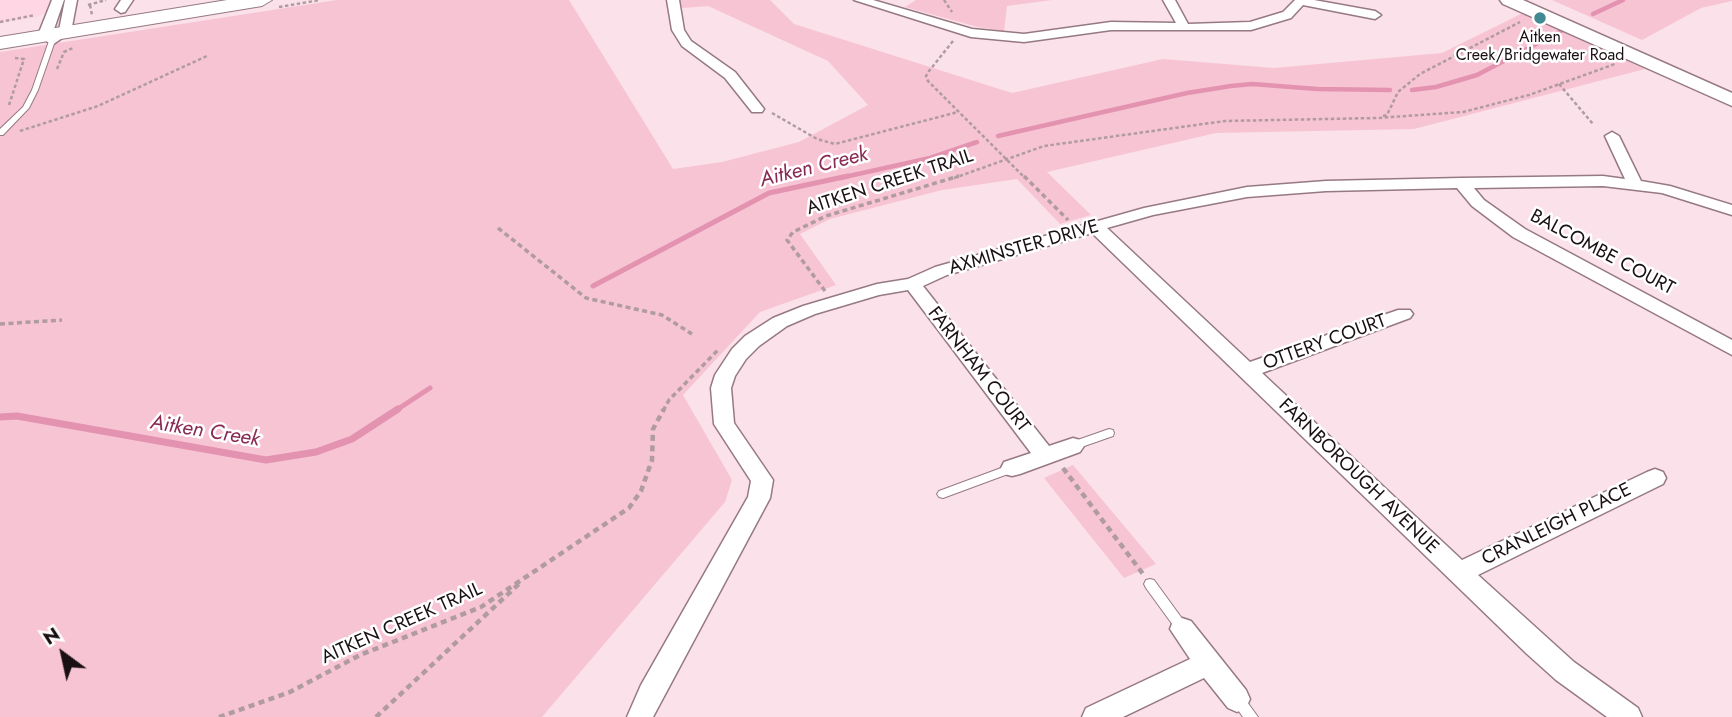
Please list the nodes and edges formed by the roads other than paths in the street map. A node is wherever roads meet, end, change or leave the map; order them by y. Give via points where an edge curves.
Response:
1 (58, 0) edge
2 (180, 0) edge
3 (262, 0) edge
4 (673, 0) edge
5 (860, 0) edge
6 (1169, 0) edge
7 (1509, 0) edge
8 (1535, 0) edge
9 (1301, 1) edge
10 (124, 5) edge
11 (1375, 15) dead end
12 (56, 22) edge
13 (1574, 23) junction
14 (1184, 27) junction
15 (0, 29) edge
16 (1634, 44) junction
17 (3, 49) edge
18 (1668, 72) junction
19 (1732, 87) edge
20 (1732, 100) edge
21 (757, 109) dead end
22 (1, 132) edge
23 (1612, 136) dead end
24 (1461, 183) junction
25 (1635, 184) junction
26 (1732, 210) edge
27 (1088, 229) junction
28 (912, 284) junction
29 (1404, 314) dead end
30 (1732, 348) edge
31 (1247, 371) junction
32 (1109, 433) dead end
33 (1058, 452) junction
34 (1012, 468) joint
35 (1654, 478) dead end
36 (943, 494) dead end
37 (1459, 573) junction
38 (1150, 584) road end
39 (1182, 629) joint
40 (1208, 663) junction
41 (1244, 708) edge
42 (640, 717) edge
43 (1094, 717) edge
44 (1629, 717) edge

1 - 12 street
2 - 10 main road
3 - 12 main road
4 - 21 street via 678,30 686,43 730,75
5 - 14 street via 964,31 1004,37 1048,37 1111,26
6 - 14 street
7 - 13 street
8 - 13 street
9 - 11 street
9 - 14 street via 1287,15 1262,24
10 - 12 main road
12 - 15 main road
12 - 17 main road
12 - 22 lane via 35,90 26,108
13 - 16 street
13 - 18 street
16 - 18 street via 1614,41
16 - 19 street
18 - 20 street
23 - 25 street
24 - 25 street, AXMINSTER DRIVE
24 - 27 street, AXMINSTER DRIVE via 1247,192 1183,203
24 - 30 street, BALCOMBE COURT via 1510,228
25 - 26 street, AXMINSTER DRIVE
27 - 28 street, AXMINSTER DRIVE via 941,271
27 - 31 street, FARNBOROUGH AVENUE
28 - 33 street, FARNHAM COURT
28 - 42 street, AXMINSTER DRIVE via 793,316 752,341 731,365 722,388 724,424 759,474 763,488
29 - 31 street, OTTERY COURT
31 - 37 street, FARNBOROUGH AVENUE
32 - 33 lane
33 - 34 street
34 - 36 lane
35 - 37 street, CRANLEIGH PLACE
37 - 44 street, FARNBOROUGH AVENUE via 1564,671
38 - 39 lane
39 - 40 street
40 - 41 street
40 - 43 street

